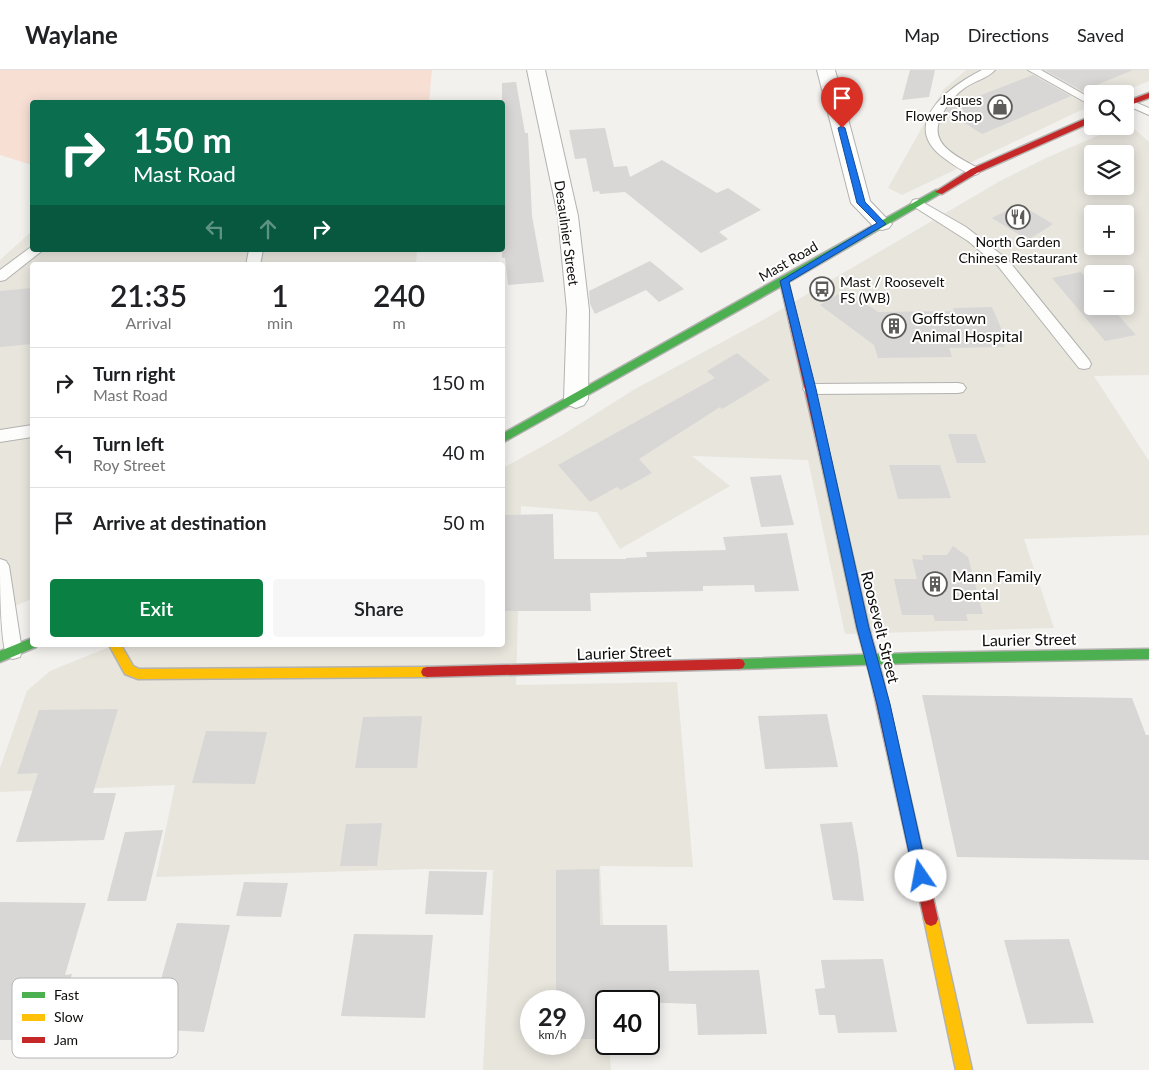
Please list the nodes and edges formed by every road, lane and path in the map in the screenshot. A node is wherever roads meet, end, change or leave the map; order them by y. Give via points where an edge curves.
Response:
1 (536, 70) edge
2 (826, 70) edge
3 (990, 70) edge
4 (1032, 70) edge
5 (1149, 95) edge
6 (1084, 99) edge
7 (1134, 101) edge
8 (1134, 106) edge
9 (1149, 112) edge
10 (1084, 123) edge
11 (974, 171) junction
12 (917, 203) junction
13 (882, 224) junction
14 (33, 252) edge
15 (0, 276) edge
16 (784, 281) junction
17 (1084, 364) dead end
18 (958, 388) dead end
19 (811, 389) junction
20 (576, 399) junction
21 (30, 432) edge
22 (0, 436) edge
23 (505, 437) edge
24 (0, 566) edge
25 (30, 644) edge
26 (117, 647) edge
27 (6, 654) edge
28 (1149, 654) edge
29 (872, 660) junction
30 (964, 1070) edge

1 - 20 street, Desaulnier Street via 568,216 578,310
2 - 13 street via 861,203
3 - 11 lane via 954,91 932,120 930,128 940,149
4 - 6 lane
5 - 7 street
8 - 9 lane
10 - 11 street, Mast Road
11 - 12 street, Mast Road
12 - 13 street, Mast Road
12 - 17 lane via 990,250
13 - 16 street, Mast Road
14 - 15 lane
16 - 19 street, Roosevelt Street
16 - 20 street, Mast Road
18 - 19 lane
19 - 29 street, Roosevelt Street
20 - 23 street, Mast Road
21 - 22 lane
24 - 27 lane
25 - 27 street
26 - 29 street, Laurier Street via 129,670 138,674 513,671
28 - 29 street, Laurier Street
29 - 30 street, Roosevelt Street

